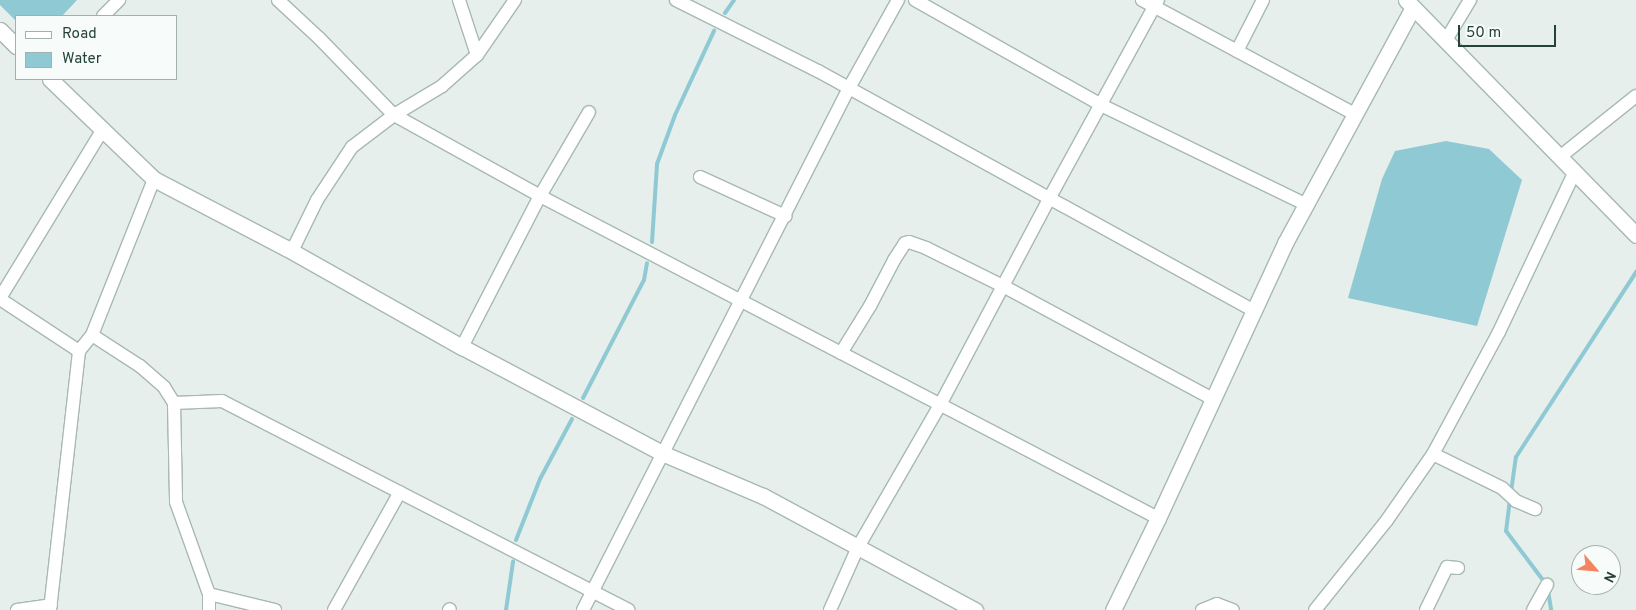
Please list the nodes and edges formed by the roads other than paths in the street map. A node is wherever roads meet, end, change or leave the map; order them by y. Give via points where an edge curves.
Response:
1 (119, 0) edge
2 (278, 0) edge
3 (459, 0) edge
4 (515, 0) edge
5 (676, 0) edge
6 (898, 0) edge
7 (915, 0) edge
8 (1142, 0) edge
9 (1263, 0) edge
10 (1470, 0) edge
11 (1156, 3) edge
12 (1410, 3) edge
13 (104, 15) edge
14 (0, 30) edge
15 (1446, 40) junction
16 (15, 45) edge
17 (1237, 51) junction
18 (477, 55) junction
19 (51, 80) edge
20 (849, 88) junction
21 (1636, 96) edge
22 (1101, 105) junction
23 (589, 112) dead end
24 (1354, 114) junction
25 (394, 115) junction
26 (103, 129) junction
27 (1561, 156) junction
28 (1575, 171) junction
29 (700, 177) dead end
30 (154, 179) junction
31 (540, 196) junction
32 (1050, 197) junction
33 (1305, 204) junction
34 (785, 216) junction
35 (1636, 235) edge
36 (292, 251) junction
37 (1003, 286) junction
38 (0, 298) edge
39 (742, 301) junction
40 (1254, 311) junction
41 (92, 335) junction
42 (462, 347) junction
43 (79, 351) junction
44 (840, 353) junction
45 (1213, 399) junction
46 (174, 403) junction
47 (940, 405) junction
48 (662, 453) junction
49 (1433, 454) junction
50 (400, 492) junction
51 (1535, 509) dead end
52 (1158, 518) junction
53 (858, 547) junction
54 (1458, 568) dead end
55 (1547, 585) dead end
56 (593, 591) junction
57 (209, 594) junction
58 (51, 608) edge
59 (1318, 609) edge
60 (16, 610) edge
61 (209, 610) edge
62 (275, 610) edge
63 (334, 610) edge
64 (584, 610) edge
65 (628, 610) edge
66 (830, 610) edge
67 (975, 610) edge
68 (1113, 610) edge
69 (1202, 610) edge
70 (1232, 610) edge
71 (1426, 610) edge
72 (1533, 610) edge

1 - 13 street
2 - 25 street
3 - 18 street
4 - 18 street
5 - 20 street
6 - 20 street
7 - 22 street
8 - 11 street
9 - 17 street
10 - 15 street
11 - 17 street
11 - 22 street
12 - 15 street
12 - 24 street
14 - 16 street
15 - 27 street
17 - 24 street
18 - 25 street via 442,86
19 - 26 street
20 - 32 street
20 - 34 street
21 - 27 street
22 - 32 street
22 - 33 street
23 - 31 street
24 - 33 street
25 - 31 street
25 - 36 street via 352,147 317,200
26 - 30 street
26 - 38 street
27 - 28 street
28 - 35 street
28 - 49 street via 1499,332
29 - 34 street
30 - 36 street
30 - 41 street
31 - 39 street
31 - 42 street
32 - 37 street
32 - 40 street
33 - 40 street
34 - 39 street
36 - 42 street
37 - 44 street via 926,248 910,242 905,244
37 - 45 street
37 - 47 street
38 - 43 street
39 - 44 street
39 - 48 street
40 - 45 street
41 - 43 street
41 - 46 street via 140,366 164,387
42 - 48 street
43 - 58 street
44 - 47 street
45 - 52 street
46 - 50 street via 222,402
46 - 57 street via 176,502
47 - 52 street
47 - 53 street
48 - 53 street via 763,496
48 - 56 street
49 - 51 street via 1502,488 1516,501
49 - 59 street
50 - 56 street
50 - 63 street
52 - 68 street
53 - 66 street
53 - 67 street
54 - 71 street via 1447,568
55 - 72 street
56 - 64 street
56 - 65 street
57 - 61 street
57 - 62 street
58 - 60 street
69 - 70 street via 1217,604

